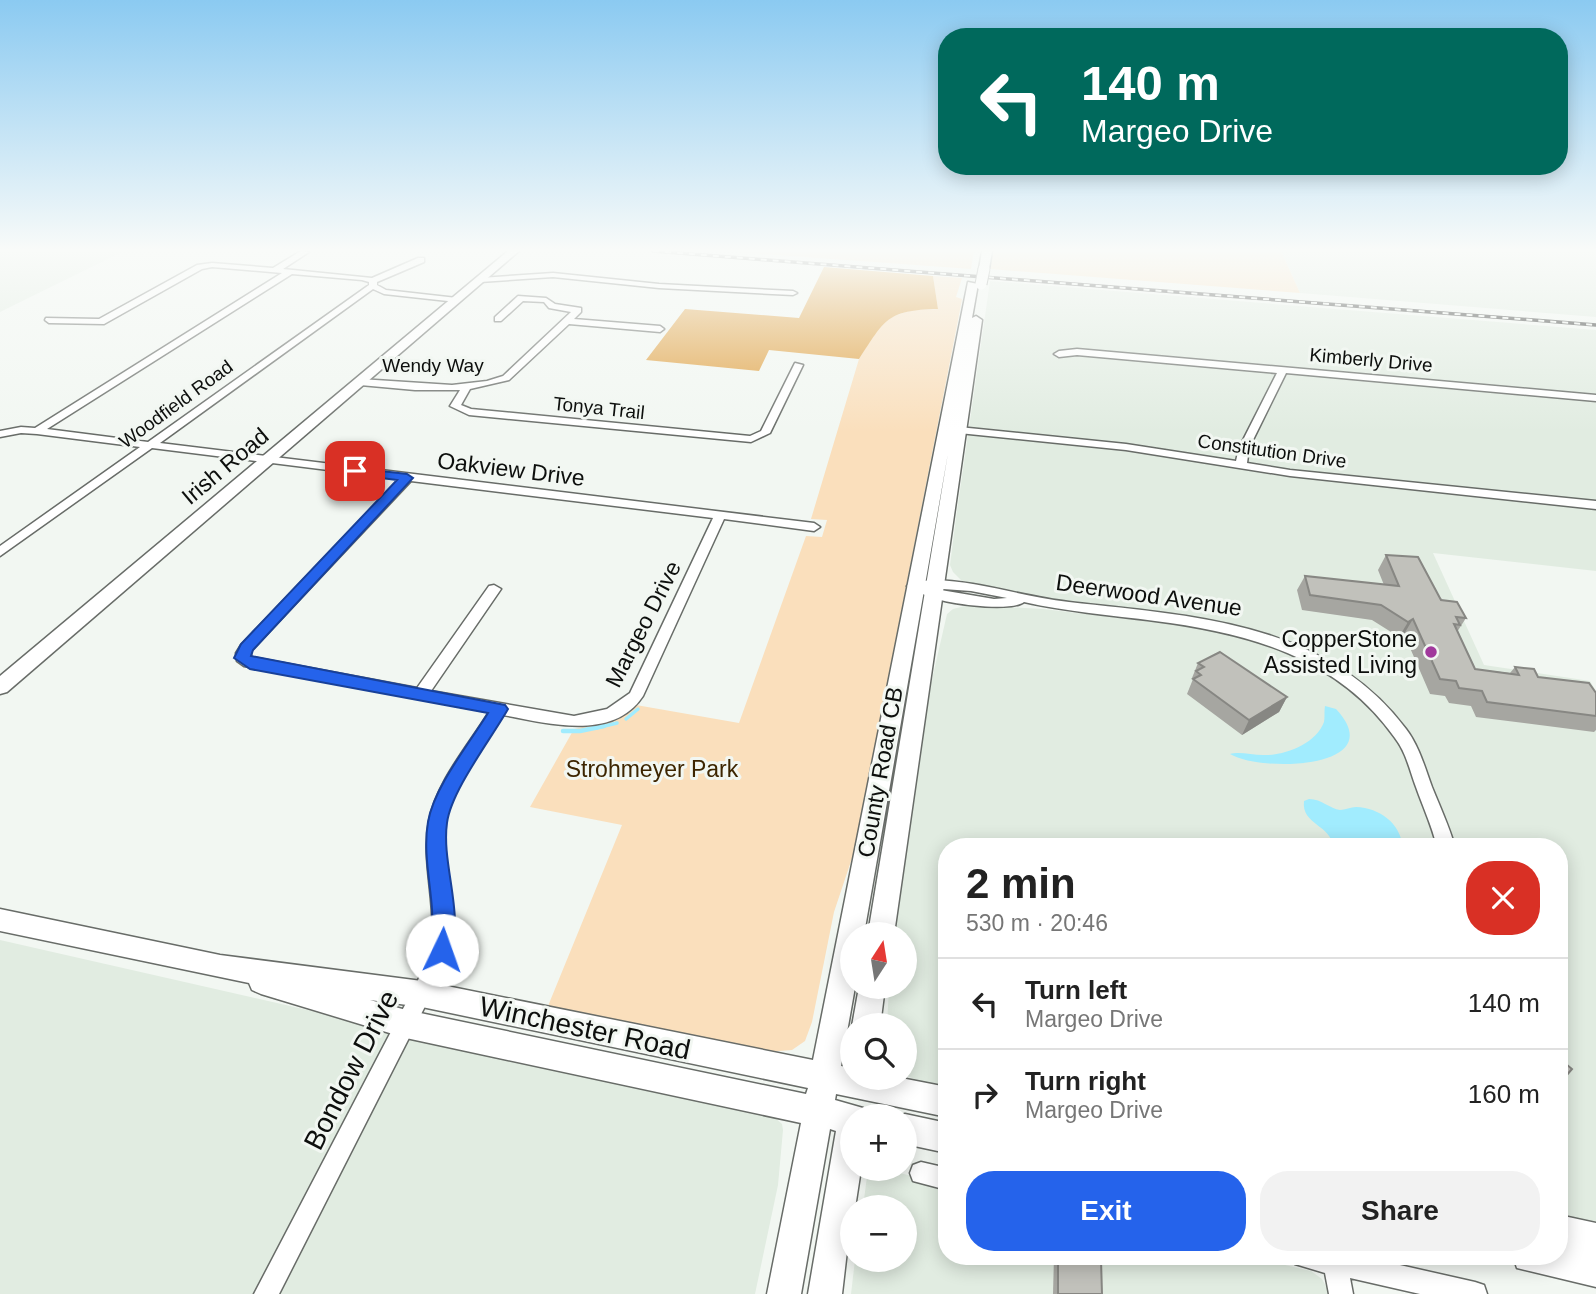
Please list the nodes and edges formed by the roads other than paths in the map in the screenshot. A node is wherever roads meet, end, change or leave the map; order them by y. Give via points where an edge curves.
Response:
1 (120, 311) edge
2 (227, 311) edge
3 (335, 311) edge
4 (444, 311) edge
5 (506, 311) edge
6 (576, 311) edge
7 (972, 311) edge
8 (498, 319) dead end
9 (49, 320) dead end
10 (568, 321) junction
11 (660, 329) dead end
12 (1059, 354) dead end
13 (798, 365) dead end
14 (1283, 370) junction
15 (360, 382) junction
16 (468, 385) junction
17 (1596, 398) edge
18 (952, 429) junction
19 (3, 431) edge
20 (37, 431) junction
21 (149, 445) junction
22 (267, 460) junction
23 (1241, 465) junction
24 (407, 478) junction
25 (1596, 505) edge
26 (720, 515) junction
27 (814, 527) dead end
28 (0, 552) edge
29 (928, 588) junction
30 (494, 589) dead end
31 (0, 687) edge
32 (421, 694) junction
33 (499, 709) junction
34 (1443, 838) edge
35 (0, 920) edge
36 (883, 922) edge
37 (220, 967) junction
38 (422, 993) junction
39 (406, 1024) junction
40 (824, 1077) junction
41 (840, 1079) edge
42 (897, 1090) edge
43 (938, 1100) edge
44 (818, 1111) junction
45 (840, 1115) edge
46 (917, 1132) edge
47 (938, 1136) edge
48 (921, 1173) dead end
49 (938, 1177) edge
50 (843, 1181) edge
51 (1568, 1233) edge
52 (1596, 1239) edge
53 (1568, 1264) edge
54 (1336, 1265) edge
55 (1356, 1265) edge
56 (1596, 1270) edge
57 (266, 1294) edge
58 (784, 1294) edge
59 (825, 1294) edge
60 (1341, 1294) edge
61 (1475, 1294) edge

1 - 9 street via 98,323
2 - 20 street
3 - 21 street, Woodfield Road
4 - 15 main road, Irish Road
5 - 8 street
6 - 10 street
7 - 18 main road, County Road CB
10 - 11 street
10 - 16 street, Wendy Way via 506,378
12 - 14 street, Kimberly Drive
13 - 16 street, Tonya Trail via 765,433 744,440 469,412 455,406
14 - 17 street, Kimberly Drive
14 - 23 street via 1244,448
15 - 16 street, Wendy Way
15 - 22 main road, Irish Road
18 - 23 street, Constitution Drive via 1126,447
18 - 29 main road, County Road CB
19 - 20 street, Oakview Drive
20 - 21 street, Oakview Drive
21 - 22 street, Oakview Drive
21 - 28 street, Woodfield Road
22 - 24 street, Oakview Drive
22 - 31 main road, Irish Road
23 - 25 street, Constitution Drive
24 - 26 street, Oakview Drive
24 - 32 street, Margeo Drive via 246,648 242,658 250,664
26 - 27 street, Oakview Drive
26 - 33 street, Margeo Drive via 631,701 608,715 575,722
29 - 34 street, Deerwood Avenue via 994,603 1029,601 1232,628 1275,640 1320,661 1372,700 1401,734
29 - 36 main road, County Road CB
29 - 40 main road, County Road CB
30 - 32 street
32 - 33 street, Margeo Drive
33 - 38 street, Bondow Drive via 446,798 438,820 444,938
35 - 37 main road, Winchester Road
37 - 38 main road, Winchester Road
37 - 39 street, Winchester Road
38 - 39 street, Bondow Drive
38 - 40 main road, Winchester Road
39 - 44 street, Winchester Road
39 - 57 street, Bondow Drive
40 - 41 main road, Winchester Road
40 - 44 main road, County Road CB
42 - 43 main road, Winchester Road
44 - 45 main road, Winchester Road
44 - 58 main road, County Road CB
46 - 47 main road
48 - 49 street
50 - 59 main road
51 - 52 street
53 - 56 main road
54 - 60 street
55 - 61 street

